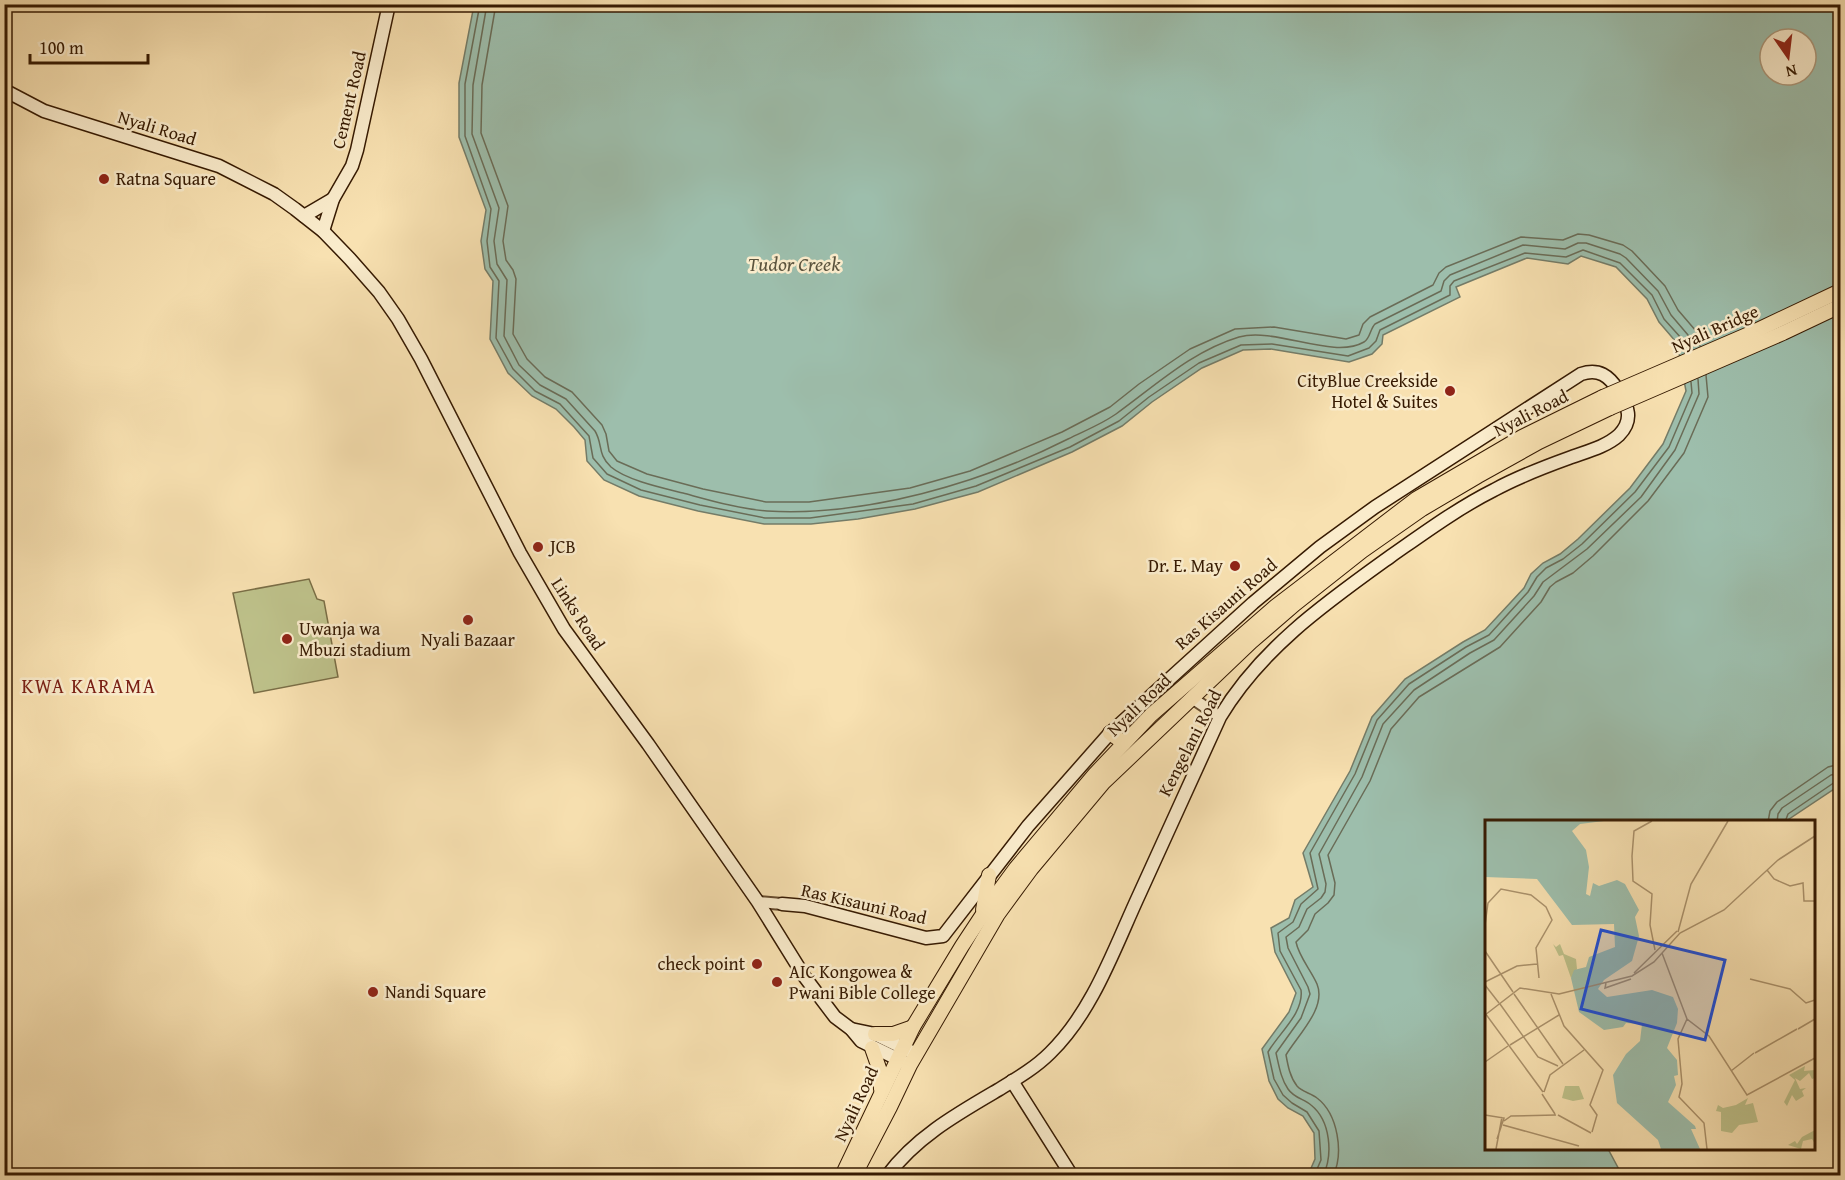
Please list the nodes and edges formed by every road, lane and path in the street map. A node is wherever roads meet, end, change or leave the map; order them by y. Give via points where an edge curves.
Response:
1 (389, 4) edge
2 (4, 90) edge
3 (333, 199) junction
4 (300, 212) junction
5 (323, 231) junction
6 (1840, 291) edge
7 (1840, 306) edge
8 (1581, 374) joint
9 (1607, 402) junction
10 (1192, 698) junction
11 (1220, 717) junction
12 (1110, 733) junction
13 (1124, 743) junction
14 (989, 875) junction
15 (758, 902) junction
16 (782, 904) junction
17 (766, 915) junction
18 (981, 918) junction
19 (913, 1028) junction
20 (874, 1041) junction
21 (907, 1056) junction
22 (1012, 1081) junction
23 (881, 1092) junction
24 (842, 1176) edge
25 (854, 1176) edge
26 (887, 1176) edge
27 (1071, 1176) edge

1 - 3 main road, Cement Road via 357,150
2 - 4 main road, Nyali Road via 44,111 219,166
3 - 4 main road, Cement Road
3 - 5 main road, Cement Road
4 - 5 main road, Links Road
5 - 15 main road, Links Road via 379,292 398,319 564,629
6 - 9 highway, Nyali Bridge, bridge
7 - 9 highway, Nyali Bridge, bridge
8 - 11 main road, Kengelani Road via 1607,375 1627,404 1627,422 1619,435 1494,490 1411,541 1291,632 1253,670
8 - 12 main road, Ras Kisauni Road via 1320,547
9 - 10 highway, Nyali Road via 1408,519 1294,604
9 - 13 highway, Nyali Road via 1555,420 1393,516 1276,606
10 - 11 street
10 - 21 highway, Nyali Road via 1103,783 1031,869
11 - 22 main road, Kengelani Road via 1085,1009 1049,1054
12 - 13 highway
12 - 14 main road, Ras Kisauni Road
13 - 18 highway, Nyali Road via 1016,868
14 - 16 main road, Ras Kisauni Road via 947,933 939,938
14 - 18 highway
15 - 16 street, Ras Kisauni Road
15 - 17 main road, Links Road
16 - 17 street, Ras Kisauni Road
17 - 20 main road, Links Road via 804,976 836,1017 861,1041
18 - 19 highway, Nyali Road
19 - 20 highway
19 - 21 highway, Nyali Road
20 - 21 main road, Links Road
20 - 23 highway
21 - 23 highway, Nyali Road
21 - 25 highway, Nyali Road via 890,1107
22 - 26 main road, Kengelani Road via 920,1140
22 - 27 main road
23 - 24 highway, Nyali Road

